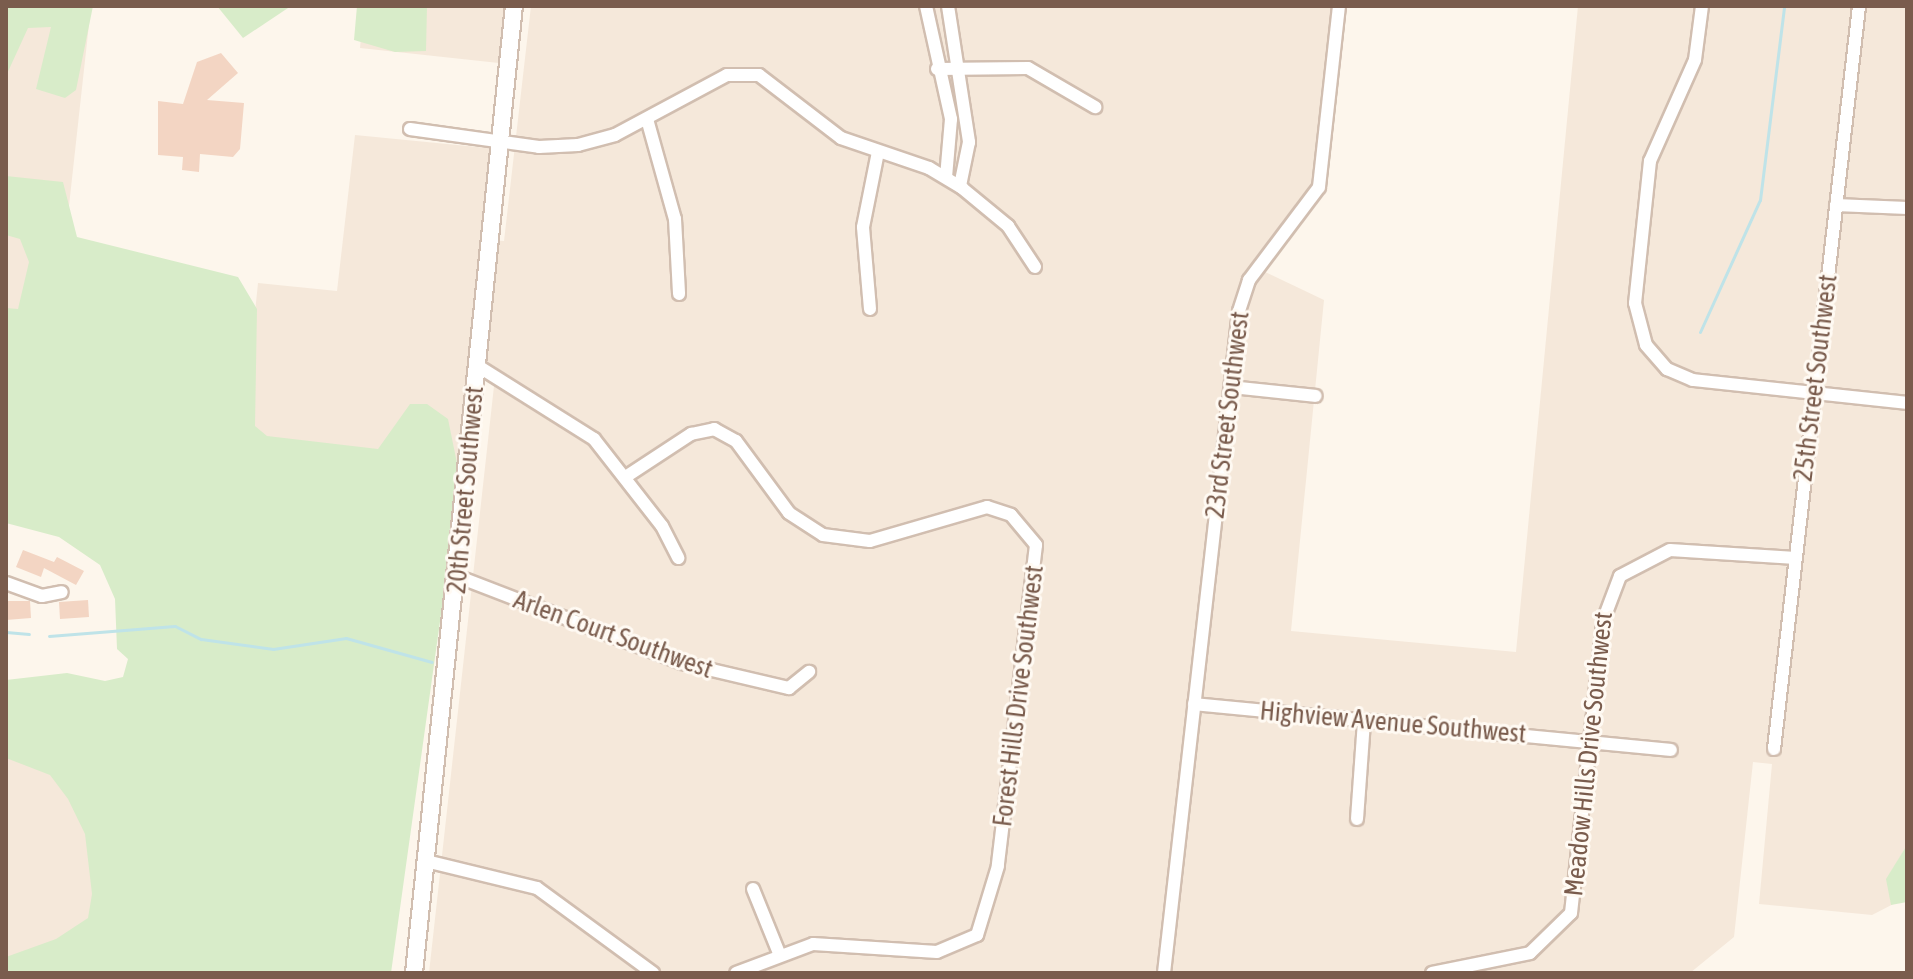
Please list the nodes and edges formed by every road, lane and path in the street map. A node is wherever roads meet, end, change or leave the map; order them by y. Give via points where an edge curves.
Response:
1 (514, 6) edge
2 (926, 6) edge
3 (948, 6) edge
4 (1339, 6) edge
5 (1702, 6) edge
6 (1859, 6) edge
7 (957, 67) junction
8 (937, 69) junction
9 (1095, 107) dead end
10 (647, 119) junction
11 (410, 129) dead end
12 (498, 140) junction
13 (878, 152) junction
14 (946, 177) junction
15 (960, 186) junction
16 (1836, 205) junction
17 (1907, 208) edge
18 (1035, 267) dead end
19 (679, 294) dead end
20 (870, 309) dead end
21 (478, 366) junction
22 (1231, 387) junction
23 (1813, 392) junction
24 (1316, 396) dead end
25 (1907, 403) edge
26 (627, 476) junction
27 (678, 558) dead end
28 (1796, 558) junction
29 (459, 577) junction
30 (6, 583) edge
31 (62, 592) dead end
32 (809, 672) dead end
33 (1194, 704) junction
34 (1364, 721) junction
35 (1592, 742) junction
36 (1774, 749) dead end
37 (1671, 750) dead end
38 (1357, 819) dead end
39 (426, 861) junction
40 (753, 889) dead end
41 (779, 953) junction
42 (414, 973) edge
43 (653, 973) edge
44 (736, 973) edge
45 (1164, 973) edge
46 (1432, 973) edge

1 - 12 street, 20th Street Southwest
2 - 8 street
3 - 7 street
4 - 22 street, 23rd Street Southwest via 1319,187 1249,280
5 - 23 street via 1695,60 1650,161 1638,328 1651,355 1684,378
6 - 16 street, 25th Street Southwest
7 - 8 street
7 - 9 street via 1028,68
7 - 15 street via 969,142
8 - 14 street via 953,139
10 - 12 street via 567,146
10 - 13 street via 718,78 750,73 784,88 841,138
10 - 19 street via 675,219
11 - 12 street
12 - 21 street, 20th Street Southwest
13 - 14 street
13 - 20 street via 863,227
14 - 15 street
15 - 18 street via 1008,226
16 - 17 street
16 - 23 street, 25th Street Southwest
21 - 26 street via 577,424
21 - 29 street, 20th Street Southwest
22 - 24 street
22 - 33 street, 23rd Street Southwest
23 - 25 street
23 - 28 street, 25th Street Southwest
26 - 27 street
26 - 41 street, Forest Hills Drive Southwest via 691,434 714,429 736,441 789,513 823,535 870,541 987,507 1011,515 1036,545 998,866 983,926 949,951 829,943
28 - 35 street, Meadow Hills Drive Southwest via 1670,550 1627,569 1604,612
28 - 36 street, 25th Street Southwest
29 - 32 street, Arlen Court Southwest via 632,647 727,675 789,688
29 - 39 street, 20th Street Southwest
30 - 31 street via 42,596
33 - 34 street, Highview Avenue Southwest
33 - 45 street, 23rd Street Southwest
34 - 35 street, Highview Avenue Southwest
34 - 38 street
35 - 37 street, Highview Avenue Southwest
35 - 46 street, Meadow Hills Drive Southwest via 1577,887 1561,929 1530,953
39 - 42 street, 20th Street Southwest
39 - 43 street via 537,888
40 - 41 street
41 - 44 street, Forest Hills Drive Southwest

